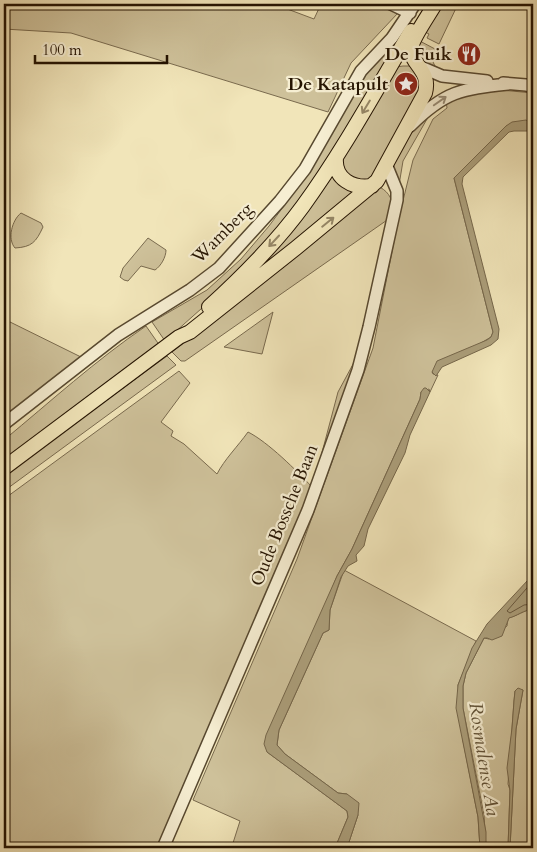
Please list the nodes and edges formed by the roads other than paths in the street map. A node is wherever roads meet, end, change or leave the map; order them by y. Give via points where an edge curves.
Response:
1 (391, 4) edge
2 (427, 4) edge
3 (435, 4) edge
4 (412, 8) edge
5 (390, 66) junction
6 (421, 67) junction
7 (508, 84) junction
8 (533, 87) edge
9 (404, 133) junction
10 (336, 158) junction
11 (386, 164) junction
12 (375, 183) junction
13 (393, 183) junction
14 (179, 337) junction
15 (4, 424) edge
16 (4, 468) edge
17 (163, 848) edge

1 - 4 street
2 - 5 main road
3 - 6 main road via 412,46 411,52
4 - 15 street, Wamberg via 392,38 361,71 305,169 219,268 118,335
5 - 6 main road via 406,61
5 -> 10 main road
6 - 7 street via 442,76
6 - 9 main road via 426,80 425,93
7 - 8 street
9 -> 7 street via 451,94 474,87
9 - 11 main road
10 - 12 main road via 336,169 346,181 355,186
10 -> 14 main road via 278,238
11 - 12 main road
11 - 13 street, Oude Bossche Baan
12 - 13 street
14 -> 12 main road via 190,332
13 - 17 street, Oude Bossche Baan via 397,200 358,370 308,510
14 - 16 main road

